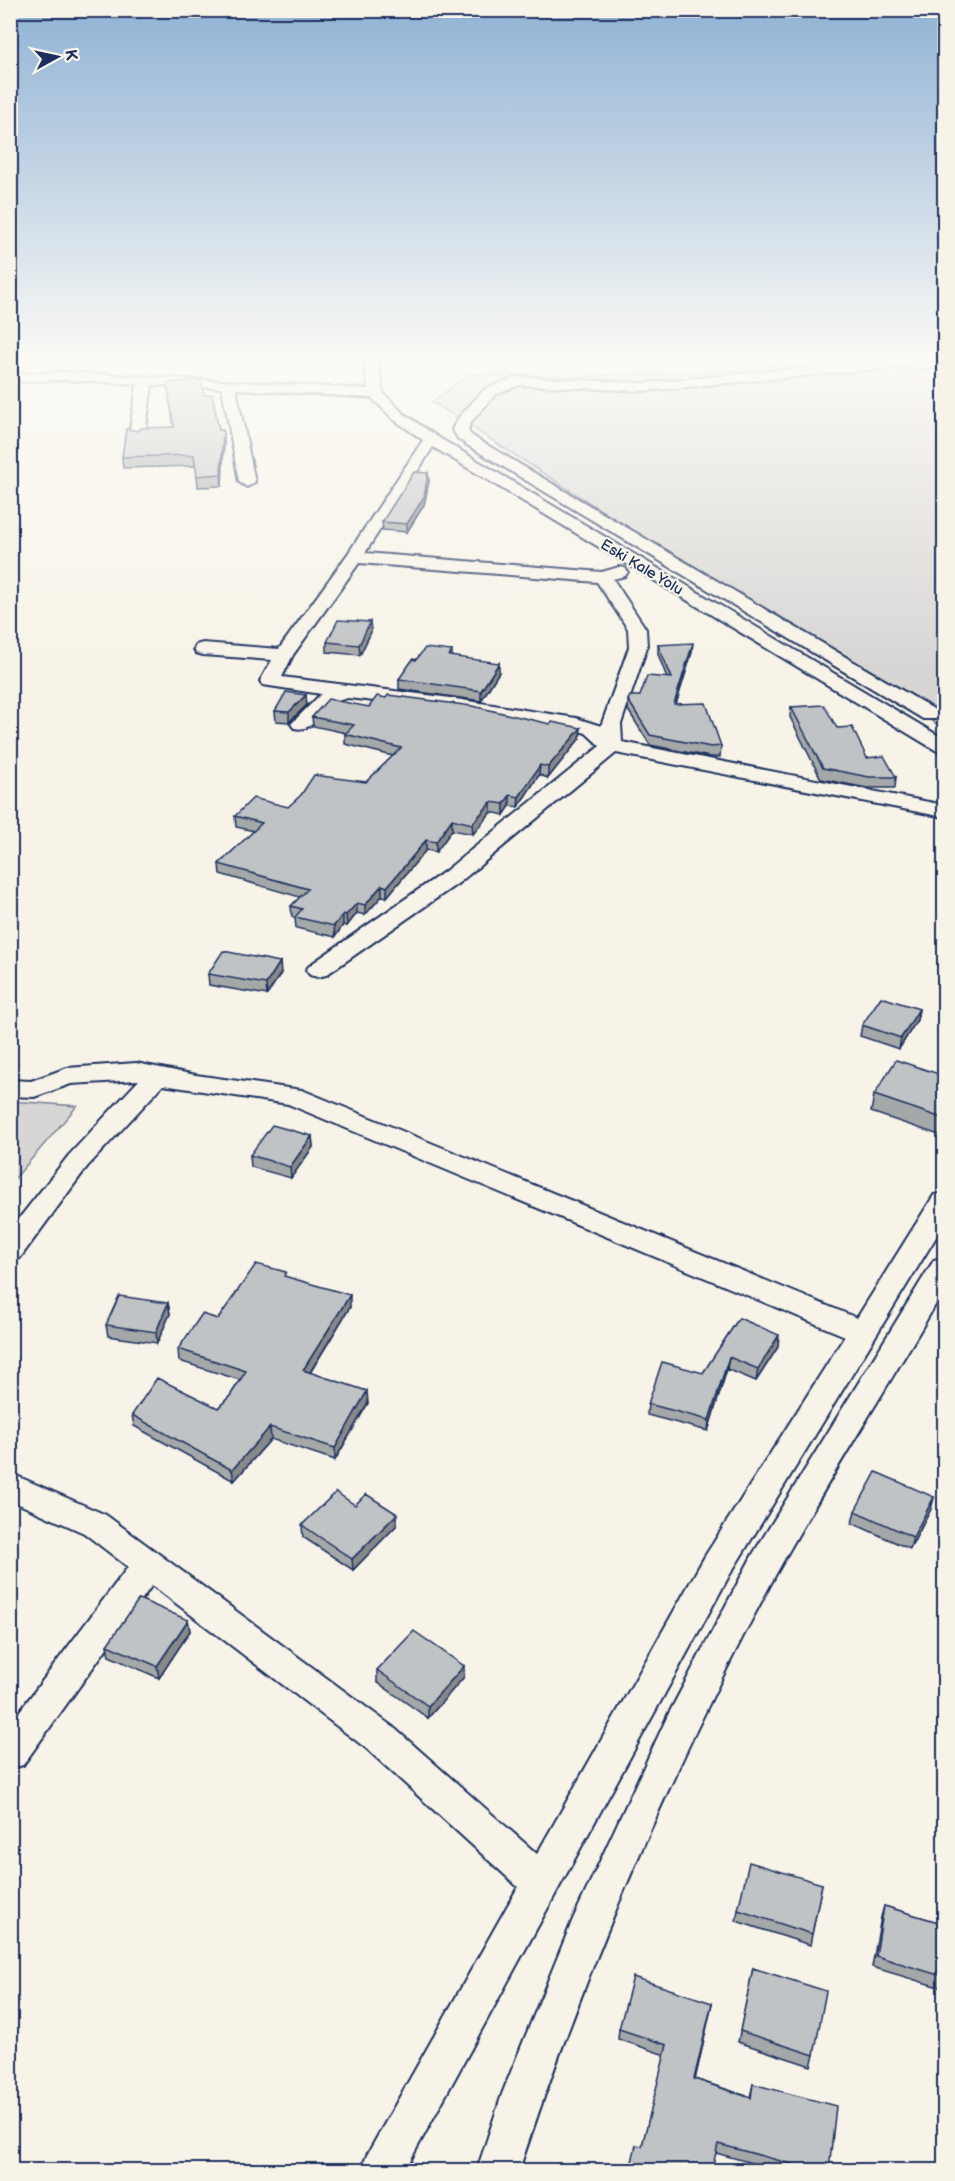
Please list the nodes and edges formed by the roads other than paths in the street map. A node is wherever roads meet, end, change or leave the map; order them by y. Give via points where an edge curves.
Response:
1 (243, 462) edge
2 (416, 462) edge
3 (468, 462) edge
4 (505, 462) edge
5 (247, 482) dead end
6 (354, 557) junction
7 (639, 566) junction
8 (603, 577) junction
9 (203, 649) dead end
10 (284, 655) junction
11 (345, 692) junction
12 (930, 715) dead end
13 (301, 724) dead end
14 (612, 746) junction
15 (944, 746) edge
16 (945, 811) edge
17 (318, 970) dead end
18 (158, 1075) junction
19 (10, 1088) edge
20 (945, 1202) edge
21 (10, 1251) edge
22 (945, 1267) edge
23 (863, 1332) junction
24 (10, 1486) edge
25 (149, 1564) junction
26 (10, 1753) edge
27 (541, 1883) junction
28 (382, 2170) edge
29 (498, 2170) edge

1 - 5 street
2 - 6 street
3 - 7 street, Eski Kale Yolu
4 - 12 street
6 - 8 street
6 - 10 street
7 - 8 street
7 - 15 street, Eski Kale Yolu
8 - 14 street via 637,629 638,647 611,724
9 - 10 street
10 - 11 street via 270,681
11 - 13 street via 326,699
11 - 14 street via 576,724 592,729
14 - 16 street
14 - 17 street via 452,877
18 - 19 street via 136,1071 67,1076 34,1089
18 - 21 street via 78,1161
18 - 23 street via 293,1095
20 - 23 street
22 - 29 street via 765,1564 681,1726 592,1918 523,2094
23 - 27 street via 717,1566
24 - 25 street via 95,1524
25 - 26 street
25 - 27 street via 380,1737
27 - 28 street

